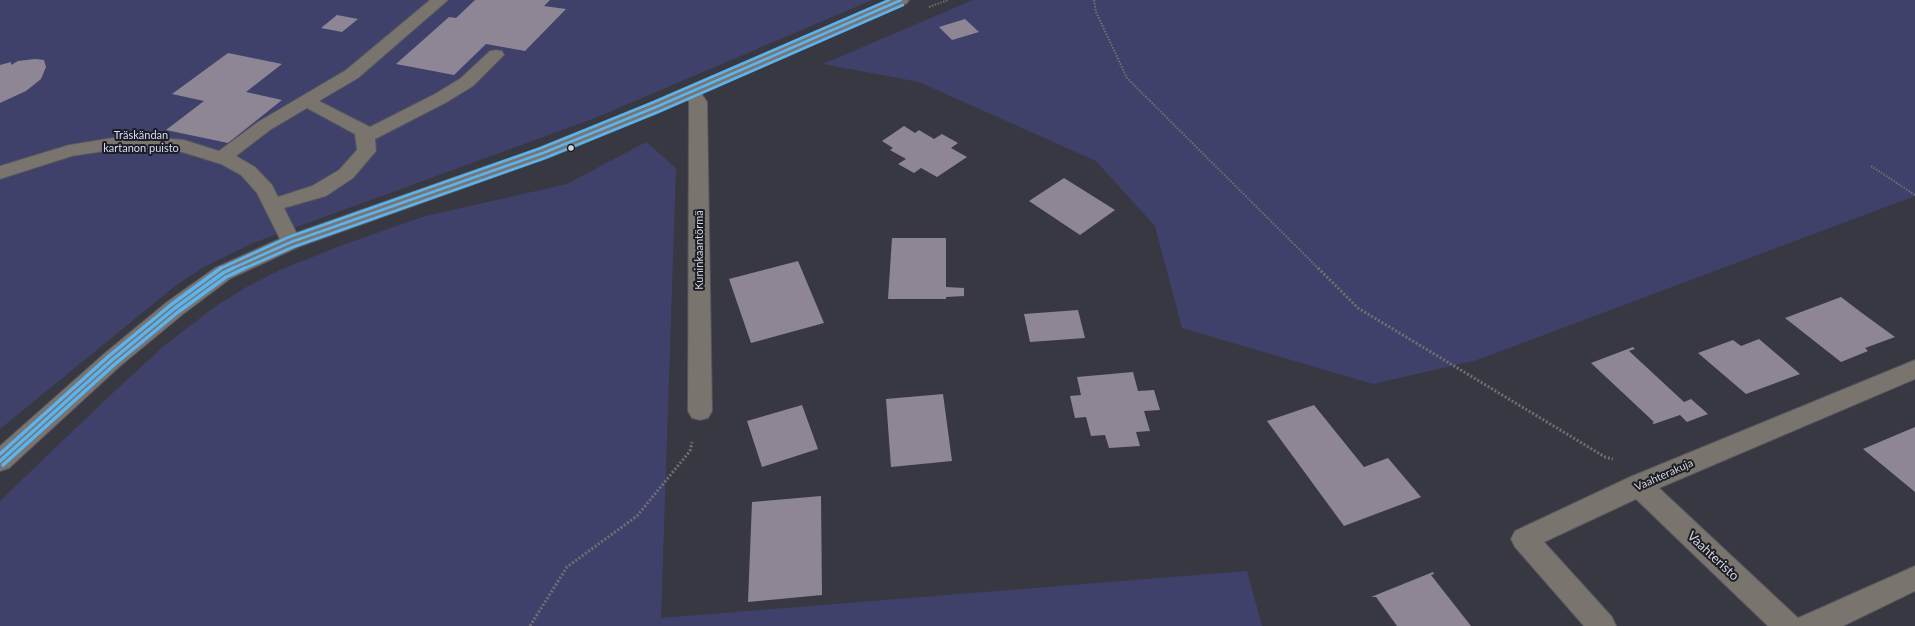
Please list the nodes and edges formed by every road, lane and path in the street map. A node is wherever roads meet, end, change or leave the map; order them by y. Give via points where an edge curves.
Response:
1 (440, 0) edge
2 (901, 0) edge
3 (1094, 0) edge
4 (496, 55) dead end
5 (692, 92) junction
6 (306, 101) junction
7 (365, 137) junction
8 (221, 158) junction
9 (1871, 166) dead end
10 (0, 173) edge
11 (1915, 195) edge
12 (273, 205) junction
13 (291, 242) junction
14 (1915, 369) edge
15 (700, 411) joint
16 (1605, 457) dead end
17 (0, 461) edge
18 (1639, 486) junction
19 (1915, 578) edge
20 (530, 626) edge
21 (1602, 626) edge
22 (1787, 626) edge
23 (1808, 626) edge

1 - 6 street via 352,74
2 - 5 main road
3 - 16 path via 1096,12 1127,78 1358,308
4 - 7 street via 467,82
5 - 13 main road via 543,153
5 - 15 street, Kuninkaantörmä via 698,102
6 - 7 street via 364,131
6 - 8 street via 264,126
7 - 12 street via 367,151 346,174 319,191
8 - 10 street via 184,146 131,141 69,151
8 - 12 street via 248,171 265,190
9 - 11 path
12 - 13 street
13 - 17 main road via 223,273 175,308 112,360
14 - 18 street, Vaahterakuja
15 - 20 path via 690,452 637,516 567,568
18 - 21 street, Vaahterakuja via 1524,539
18 - 22 street, Vaahteristo
19 - 23 street

